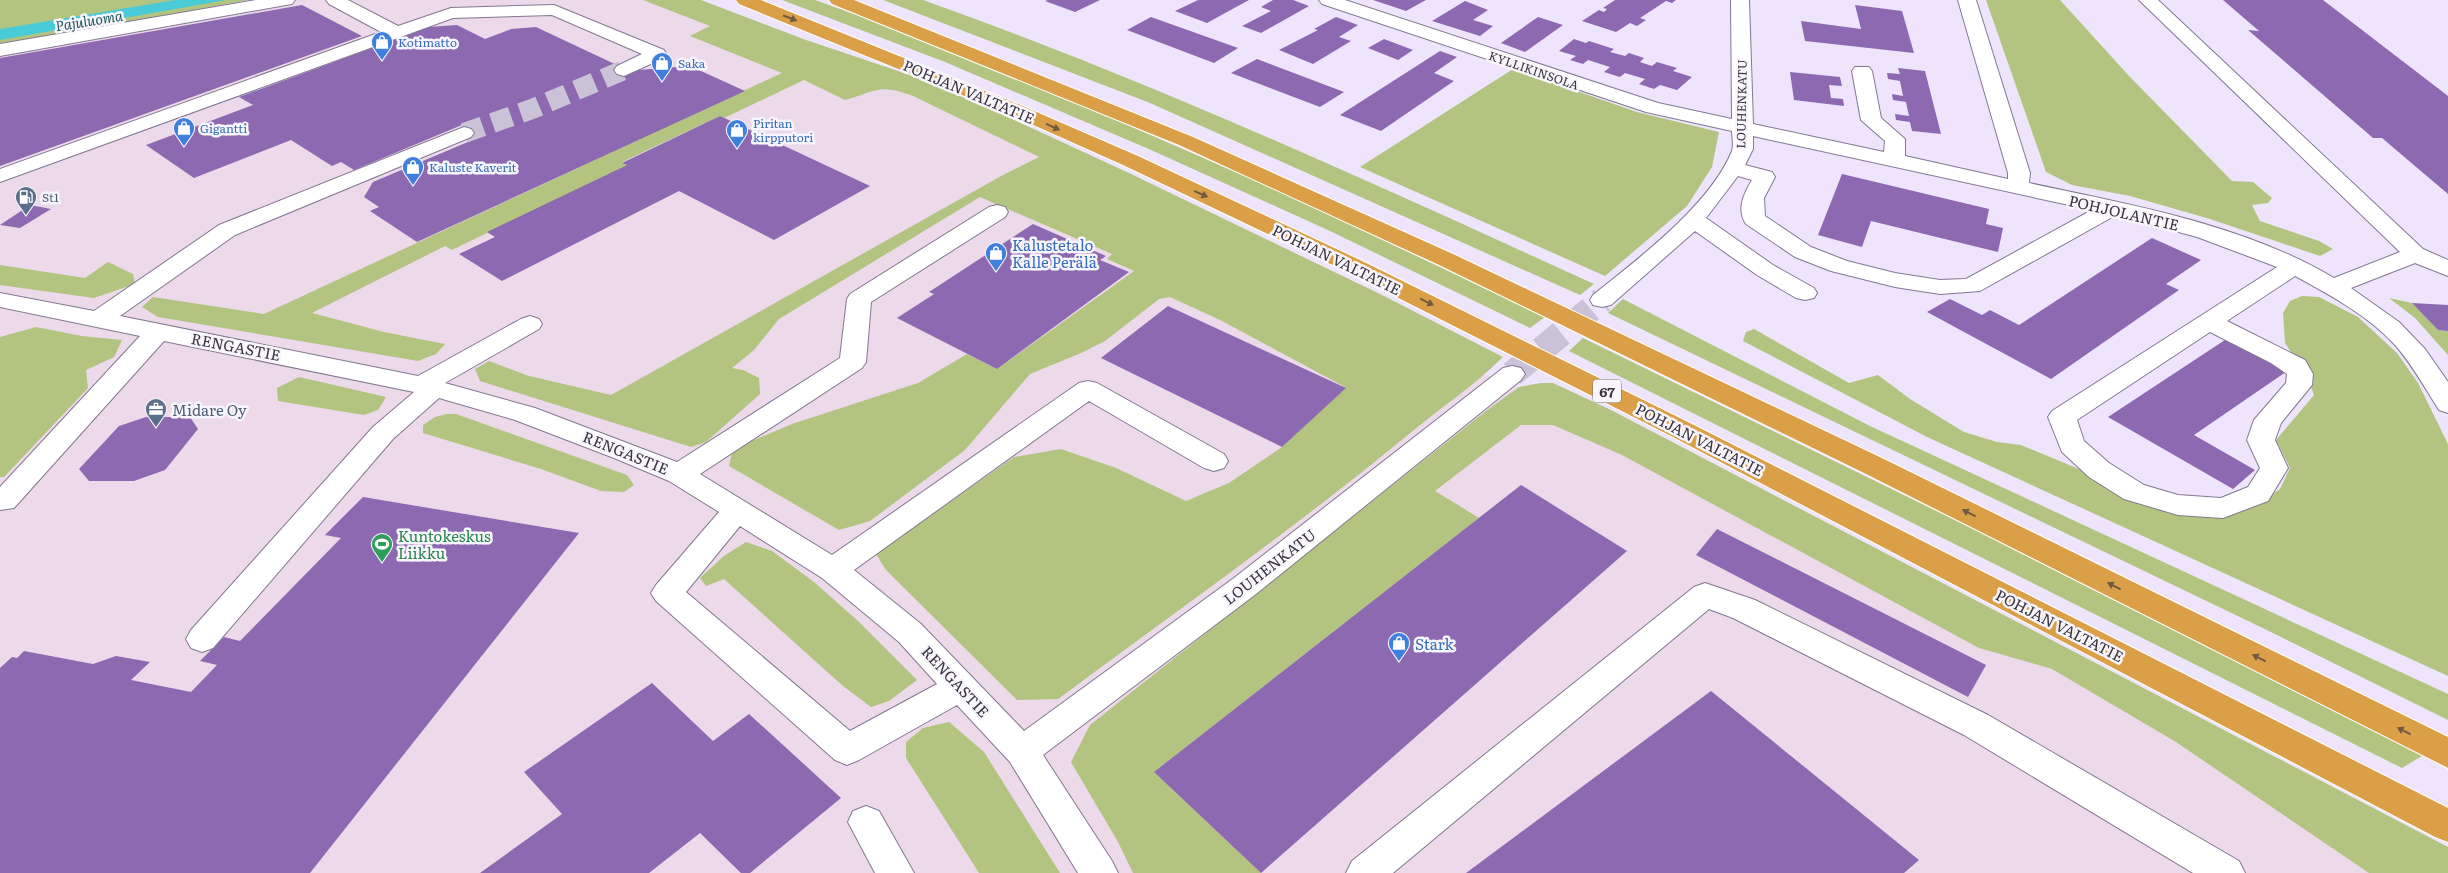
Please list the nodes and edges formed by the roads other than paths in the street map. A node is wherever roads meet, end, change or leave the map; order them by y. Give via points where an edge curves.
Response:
1 (286, 0) edge
2 (335, 0) edge
3 (745, 0) edge
4 (838, 0) edge
5 (1328, 0) edge
6 (1740, 0) edge
7 (1967, 0) edge
8 (2148, 0) edge
9 (395, 32) junction
10 (0, 50) edge
11 (624, 70) tunnel mouth
12 (1862, 71) dead end
13 (1743, 129) junction
14 (464, 134) tunnel mouth
15 (1894, 161) junction
16 (1734, 168) junction
17 (0, 176) edge
18 (2018, 187) junction
19 (2113, 208) junction
20 (997, 212) dead end
21 (1694, 220) junction
22 (2415, 254) junction
23 (2295, 266) junction
24 (2448, 269) edge
25 (2331, 286) junction
26 (1806, 293) dead end
27 (1602, 300) tunnel mouth
28 (3, 304) edge
29 (100, 319) junction
30 (2208, 321) junction
31 (530, 324) dead end
32 (158, 332) junction
33 (1512, 374) tunnel mouth
34 (428, 386) junction
35 (2448, 404) edge
36 (1214, 461) dead end
37 (679, 474) junction
38 (4, 500) dead end
39 (738, 509) junction
40 (833, 570) junction
41 (202, 639) dead end
42 (962, 686) junction
43 (1022, 752) junction
44 (2448, 753) edge
45 (866, 822) dead end
46 (2448, 826) edge
47 (895, 873) edge
48 (1099, 873) edge
49 (1365, 873) edge
50 (2226, 873) edge

1 - 10 street
2 - 9 street
3 -> 46 highway, POHJAN VALTATIE / 67 via 1022,112 1412,295 1632,404
44 -> 4 highway via 1769,413 1297,190 1027,74
5 - 13 street, KYLLIKINSOLA via 1617,98
6 - 13 street, LOUHENKATU
7 - 18 street via 2019,173
8 - 22 street
9 - 11 street via 451,13 554,10 657,54
9 - 17 street
12 - 15 street via 1871,120 1895,139
13 - 15 street, POHJOLANTIE
13 - 16 street, LOUHENKATU via 1742,149
14 - 29 street via 227,230
15 - 18 street, POHJOLANTIE
16 - 19 street via 1764,178 1753,198 1754,219 1803,252 1839,266 1940,287 1971,286
16 - 21 street, LOUHENKATU
18 - 19 street, POHJOLANTIE
19 - 23 street, POHJOLANTIE via 2242,244
20 - 37 street via 859,299 853,362
21 - 26 street via 1765,270
21 - 27 street, LOUHENKATU
22 - 24 street
22 - 25 street
23 - 25 street, POHJOLANTIE
23 - 30 street
25 - 35 street, POHJOLANTIE via 2402,338 2432,375
28 - 29 street, RENGASTIE
29 - 32 street, RENGASTIE
30 - 30 street via 2062,417 2072,445 2100,470 2134,492 2178,505 2223,508 2258,494 2274,468 2261,440 2268,420 2299,384 2300,374 2296,366
31 - 34 street
32 - 34 street, RENGASTIE
32 - 38 street
33 - 43 street, LOUHENKATU via 1245,586
34 - 37 street, RENGASTIE via 525,414
34 - 41 street
36 - 40 street via 1088,389
37 - 39 street, RENGASTIE
39 - 40 street, RENGASTIE
39 - 42 street via 667,593 847,750
40 - 42 street, RENGASTIE via 910,634
42 - 43 street, RENGASTIE
43 - 48 street, RENGASTIE
45 - 47 street
49 - 50 street via 1705,596 1744,609 1976,725

